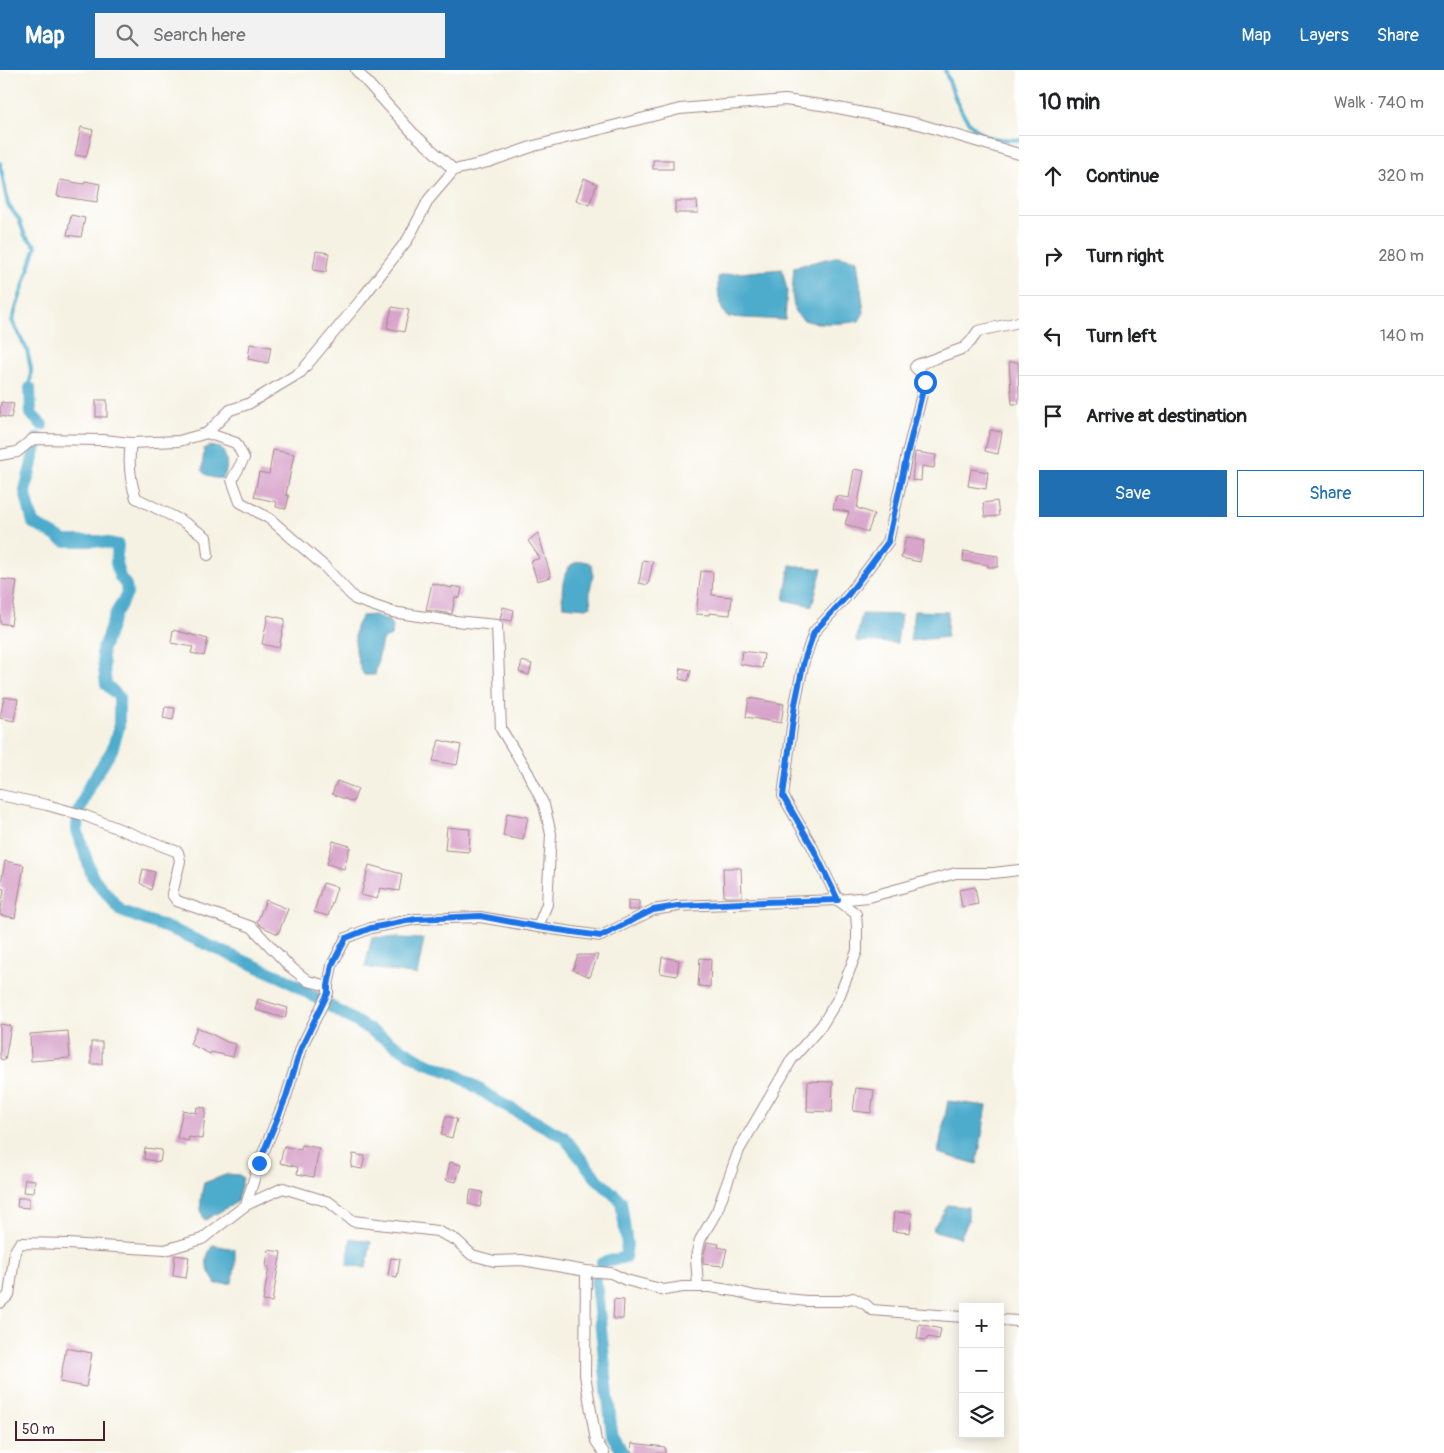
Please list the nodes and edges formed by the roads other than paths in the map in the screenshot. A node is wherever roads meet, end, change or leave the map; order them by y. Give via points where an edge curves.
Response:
1 (356, 70) edge
2 (1019, 154) edge
3 (454, 170) junction
4 (1019, 322) edge
5 (207, 433) junction
6 (131, 444) junction
7 (0, 455) edge
8 (208, 555) dead end
9 (0, 795) edge
10 (1019, 870) edge
11 (838, 900) junction
12 (538, 927) junction
13 (328, 986) junction
14 (246, 1205) junction
15 (586, 1271) junction
16 (698, 1287) junction
17 (0, 1303) edge
18 (959, 1317) edge
19 (1004, 1320) edge
20 (1019, 1321) edge
21 (604, 1453) edge

1 - 3 street via 414,133
2 - 3 street via 919,124 785,100 680,109
3 - 5 street via 430,199 408,239 301,372 248,404 230,410
4 - 11 street via 978,331 964,348 915,367 924,375 925,382 888,542 848,595 814,632 804,661 783,796
5 - 6 street via 179,441
5 - 12 street via 236,443 244,458 232,480 240,502 270,519 325,567 355,600 392,612 497,625 501,729 544,805 551,834 547,904
6 - 7 street via 104,440 33,439 17,452
6 - 8 street via 129,457 136,498 206,537
9 - 13 street via 86,816 178,852 180,861 172,894 177,901 252,927 288,966 308,981
10 - 11 street via 994,874 956,873 869,897
11 - 12 street via 697,905 653,910 601,936
11 - 16 street via 856,914 857,951 839,997 822,1025 792,1059 739,1150 718,1211 700,1240 696,1257
12 - 13 street via 480,916 416,919 371,928 346,938 332,965
13 - 14 street via 328,993 301,1048
14 - 15 street via 283,1188 330,1202 353,1221 438,1231 456,1240 472,1255 494,1262 522,1260
14 - 17 street via 202,1238 165,1250 20,1243 14,1251 9,1295
15 - 16 street via 611,1273 664,1290
15 - 21 street via 585,1375 596,1441
16 - 18 street via 807,1301 853,1298 872,1310
19 - 20 street

